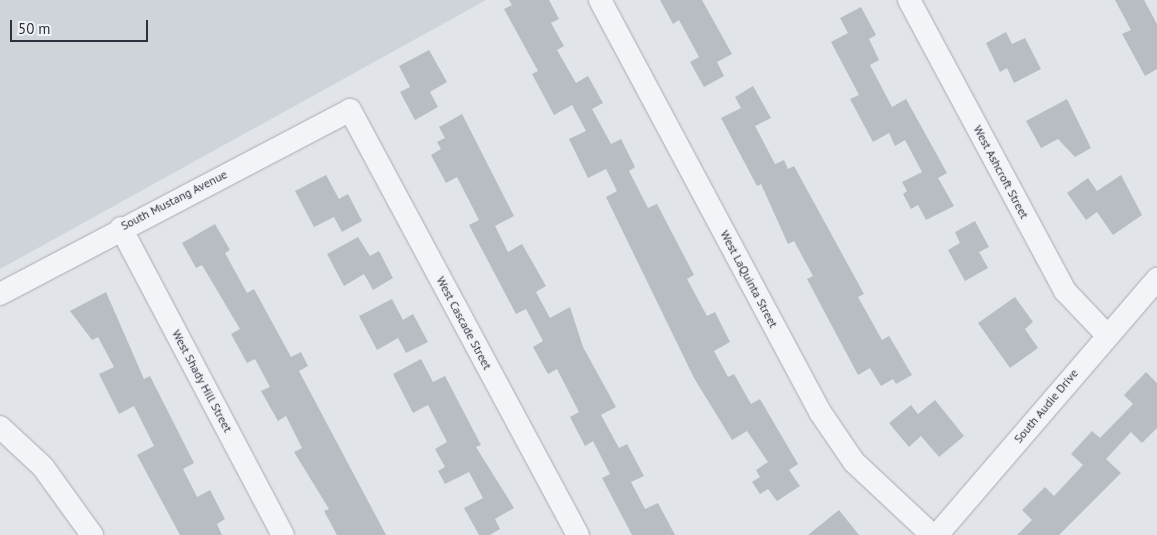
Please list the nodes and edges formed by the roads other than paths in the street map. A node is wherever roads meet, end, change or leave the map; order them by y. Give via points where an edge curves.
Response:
1 (600, 0) edge
2 (909, 0) edge
3 (350, 110) joint
4 (121, 228) junction
5 (1157, 279) edge
6 (0, 294) edge
7 (1106, 334) junction
8 (0, 427) edge
9 (92, 535) edge
10 (283, 535) edge
11 (578, 535) edge
12 (932, 535) edge
13 (937, 535) edge

1 - 12 street, West LaQuinta Street via 820,412 854,462
2 - 7 street, West Ashcroft Street via 1065,291
3 - 4 street, South Mustang Avenue
3 - 11 street, West Cascade Street
4 - 6 street, South Mustang Avenue
4 - 10 street, West Shady Hill Street
5 - 7 street, South Audie Drive
7 - 13 street, South Audie Drive
8 - 9 street via 43,468

